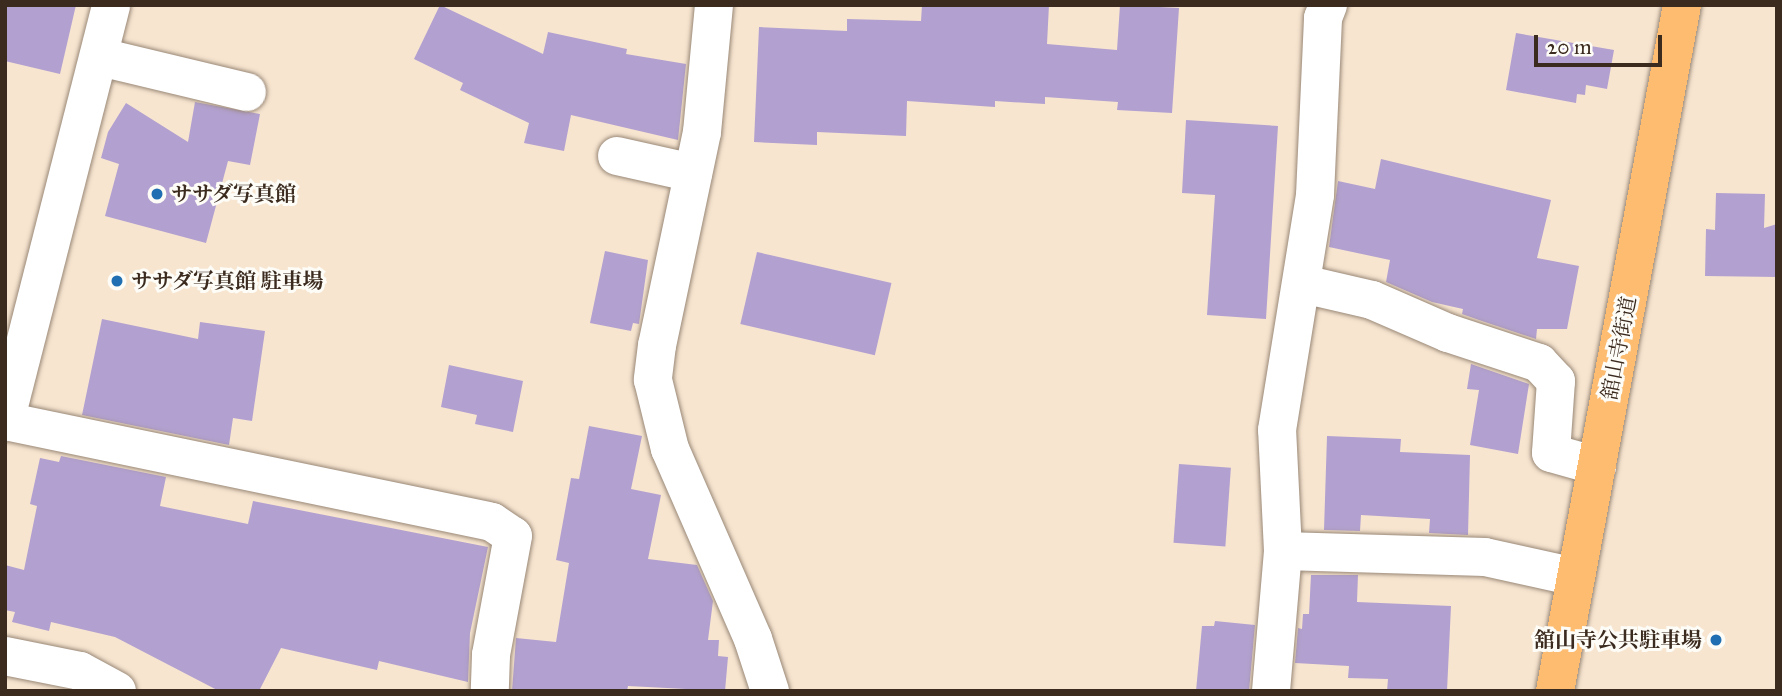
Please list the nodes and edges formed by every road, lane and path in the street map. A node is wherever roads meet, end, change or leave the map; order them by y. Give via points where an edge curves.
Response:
1 (111, 5) edge
2 (714, 5) edge
3 (1328, 5) edge
4 (1682, 5) edge
5 (100, 57) junction
6 (247, 92) dead end
7 (617, 156) dead end
8 (693, 173) junction
9 (1303, 284) junction
10 (5, 421) edge
11 (1597, 466) junction
12 (1283, 551) junction
13 (1576, 577) junction
14 (5, 656) edge
15 (117, 691) edge
16 (490, 691) edge
17 (771, 691) edge
18 (1271, 691) edge
19 (1555, 691) edge

1 - 5 street
2 - 8 street via 708,86
3 - 9 street via 1323,18 1315,195
4 - 11 main road, 舘山寺街道
5 - 6 street
5 - 10 street
7 - 8 street
8 - 17 street via 657,345 657,403 670,449
9 - 11 street via 1372,300 1448,333 1539,363 1556,380 1551,453
9 - 12 street via 1278,430
10 - 16 street via 492,522 513,536 491,655
11 - 13 main road, 舘山寺街道
12 - 13 street via 1485,557
12 - 18 street
13 - 19 main road, 舘山寺街道
14 - 15 street via 80,671

